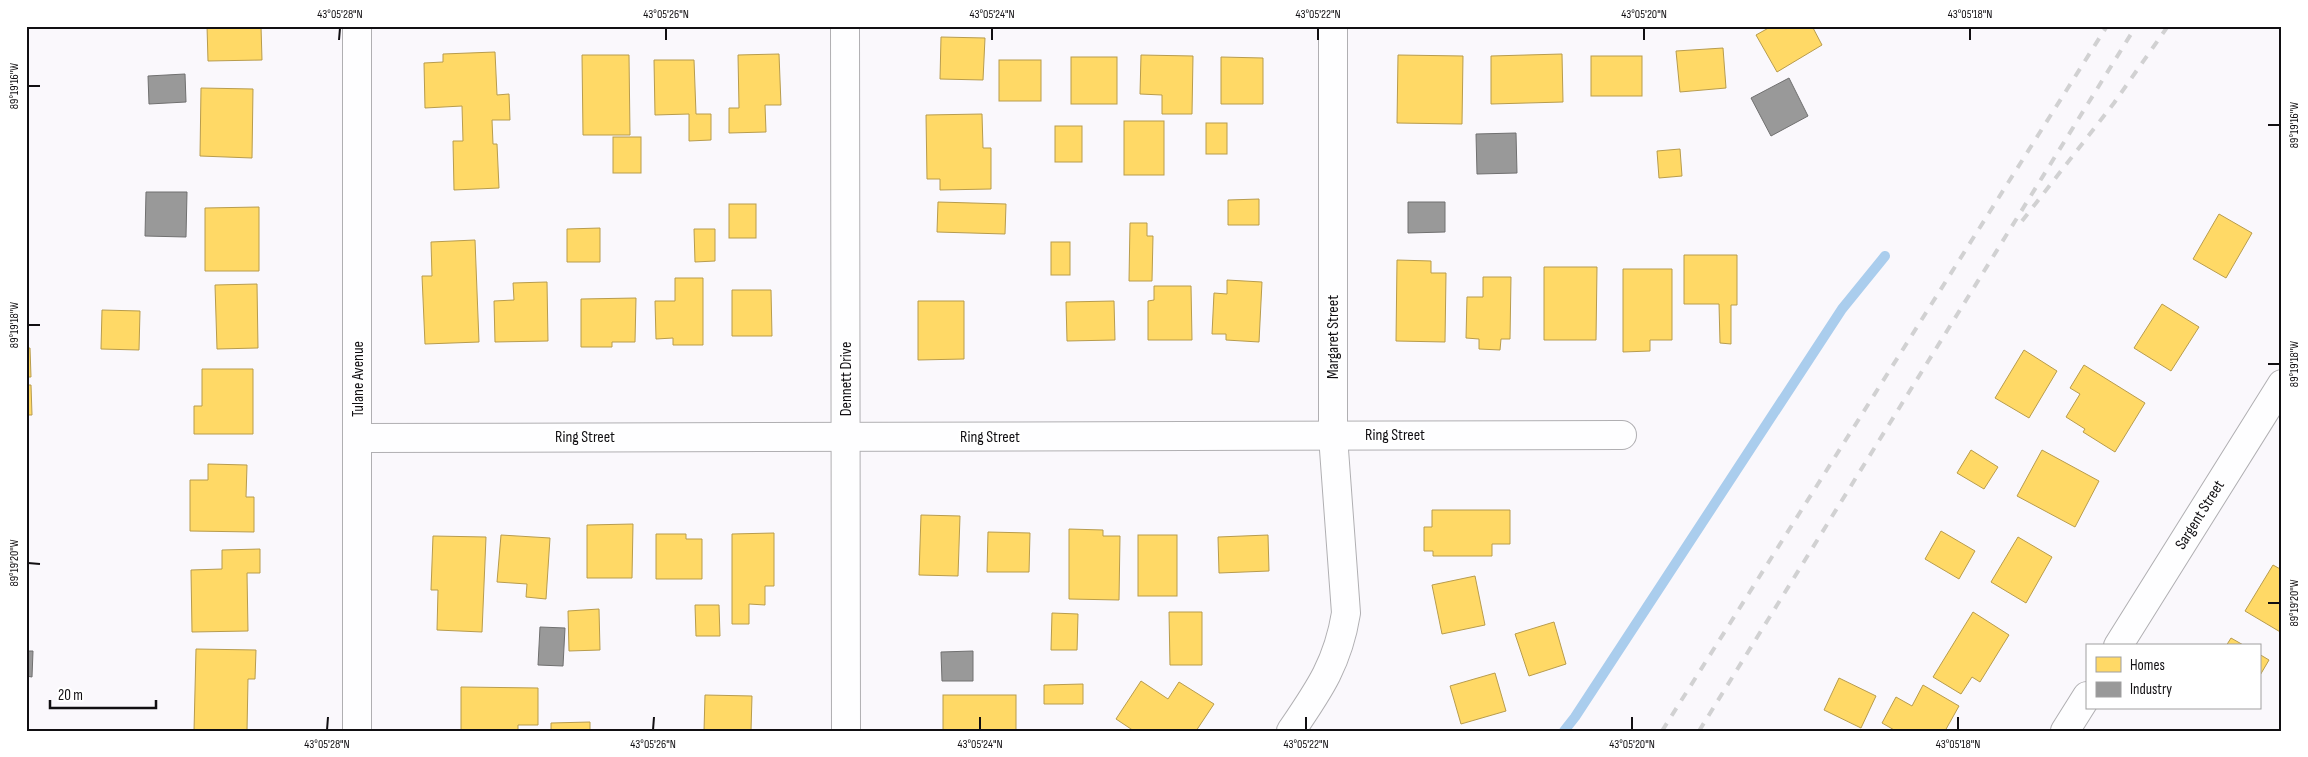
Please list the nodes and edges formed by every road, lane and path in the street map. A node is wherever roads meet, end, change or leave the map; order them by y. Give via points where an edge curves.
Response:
1 (357, 26) edge
2 (846, 26) edge
3 (1333, 26) edge
4 (2282, 384) edge
5 (1622, 435) dead end
6 (1333, 436) junction
7 (846, 437) junction
8 (358, 438) junction
9 (2119, 644) edge
10 (2086, 698) edge
11 (357, 731) edge
12 (846, 731) edge
13 (1291, 731) edge
14 (2065, 731) edge

1 - 8 street, Tulane Avenue
2 - 7 street, Dennett Drive
3 - 6 street, Margaret Street
4 - 9 street, Sargent Street
5 - 6 street, Ring Street
6 - 7 street, Ring Street
6 - 13 street, Margaret Street via 1346,613 1340,646 1319,689
7 - 8 street, Ring Street
7 - 12 street, Dennett Drive
8 - 11 street, Tulane Avenue
10 - 14 street

